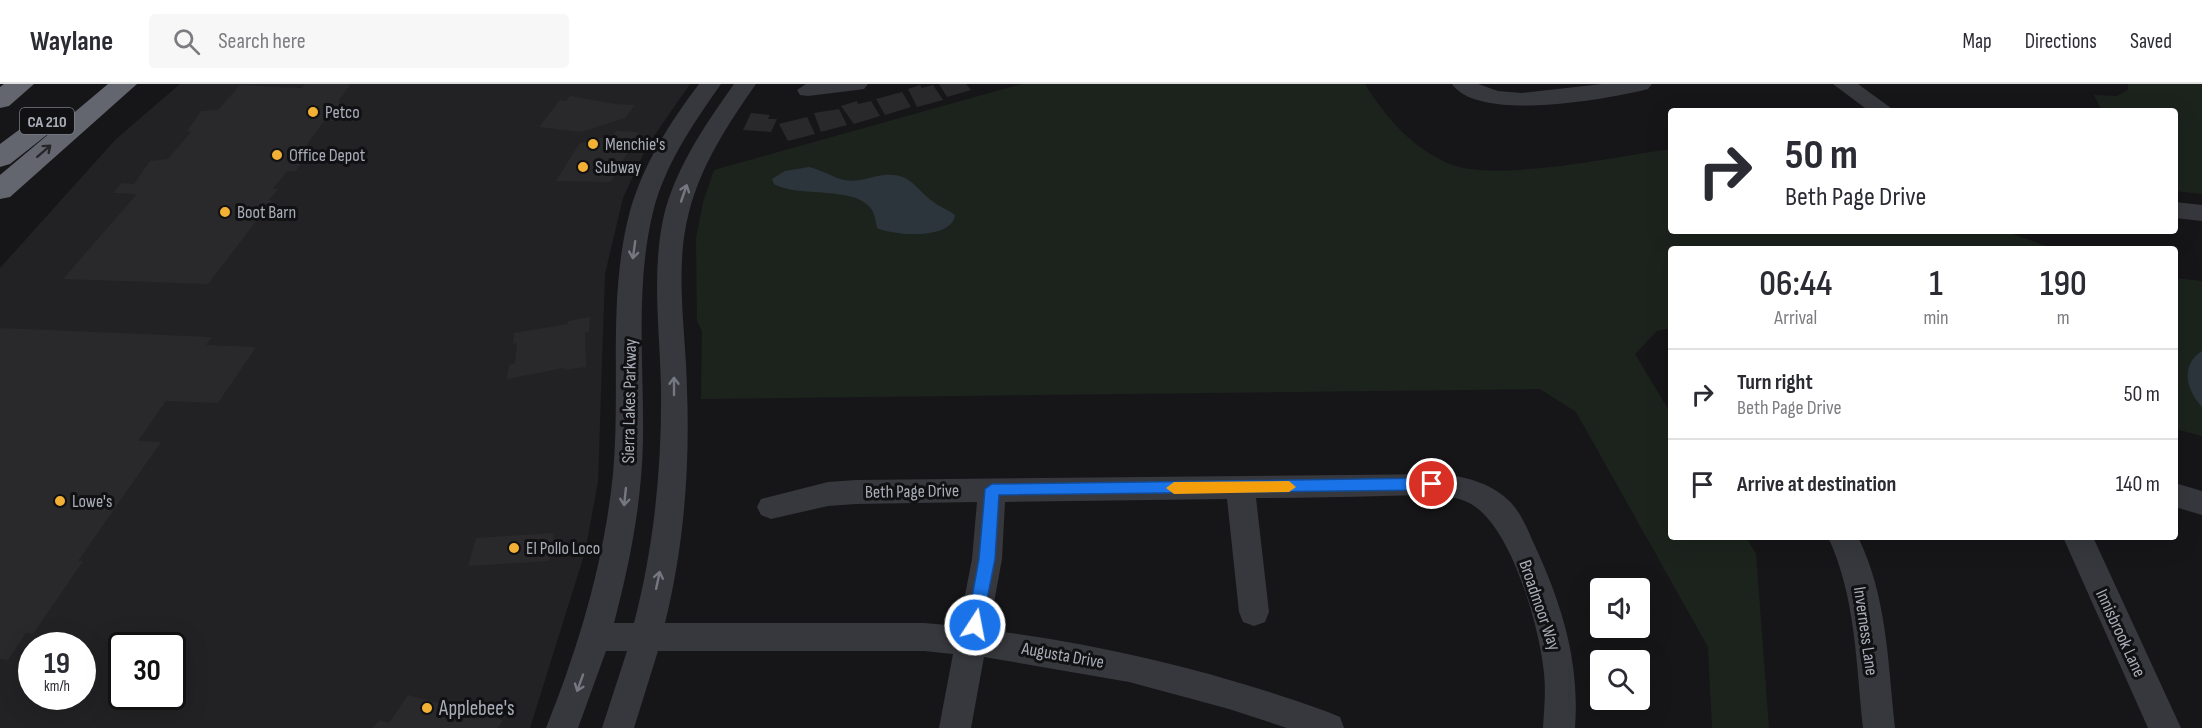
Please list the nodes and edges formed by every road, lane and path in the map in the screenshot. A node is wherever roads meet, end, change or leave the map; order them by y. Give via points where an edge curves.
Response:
1 (21, 84) edge
2 (95, 84) edge
3 (124, 84) edge
4 (710, 84) edge
5 (745, 84) edge
6 (857, 84) edge
7 (1463, 84) edge
8 (1641, 84) edge
9 (1844, 84) edge
10 (808, 90) dead end
11 (0, 100) edge
12 (1880, 108) edge
13 (0, 158) edge
14 (0, 190) edge
15 (2178, 210) edge
16 (2202, 213) edge
17 (1240, 487) junction
18 (992, 489) junction
19 (1484, 495) joint
20 (2178, 496) edge
21 (2202, 503) edge
22 (771, 507) dead end
23 (1844, 540) edge
24 (2079, 540) edge
25 (1254, 612) dead end
26 (595, 637) junction
27 (645, 637) junction
28 (971, 641) junction
29 (562, 728) edge
30 (618, 728) edge
31 (955, 728) edge
32 (1328, 728) edge
33 (1559, 728) edge
34 (1879, 728) edge
35 (2165, 728) edge

1 - 11 highway, CA 210
2 - 13 highway, CA 210
14 -> 3 highway
4 -> 26 street, Sierra Lakes Parkway via 658,165 638,225 633,263 630,439 624,509 611,581
27 -> 5 street via 661,567 672,481 675,386 669,269 677,214 694,165 718,121
6 - 10 street
7 - 8 street via 1487,98 1516,100
9 - 12 street
15 - 16 street
17 - 18 street, Beth Page Drive
17 - 19 street, Beth Page Drive via 1432,484
17 - 25 street
18 - 22 street, Beth Page Drive via 828,494
18 - 28 street via 987,559
19 - 33 street, Broadmoor Way via 1507,518 1546,609 1559,660
20 - 21 street
23 - 34 street, Inverness Lane via 1863,597
24 - 35 street, Innisbrook Lane
26 - 27 street, Augusta Drive
26 -> 29 street, Sierra Lakes Parkway
27 - 28 street, Augusta Drive via 924,637
27 - 30 street
28 - 31 street
28 - 32 street, Augusta Drive via 1038,649 1141,670 1236,695

